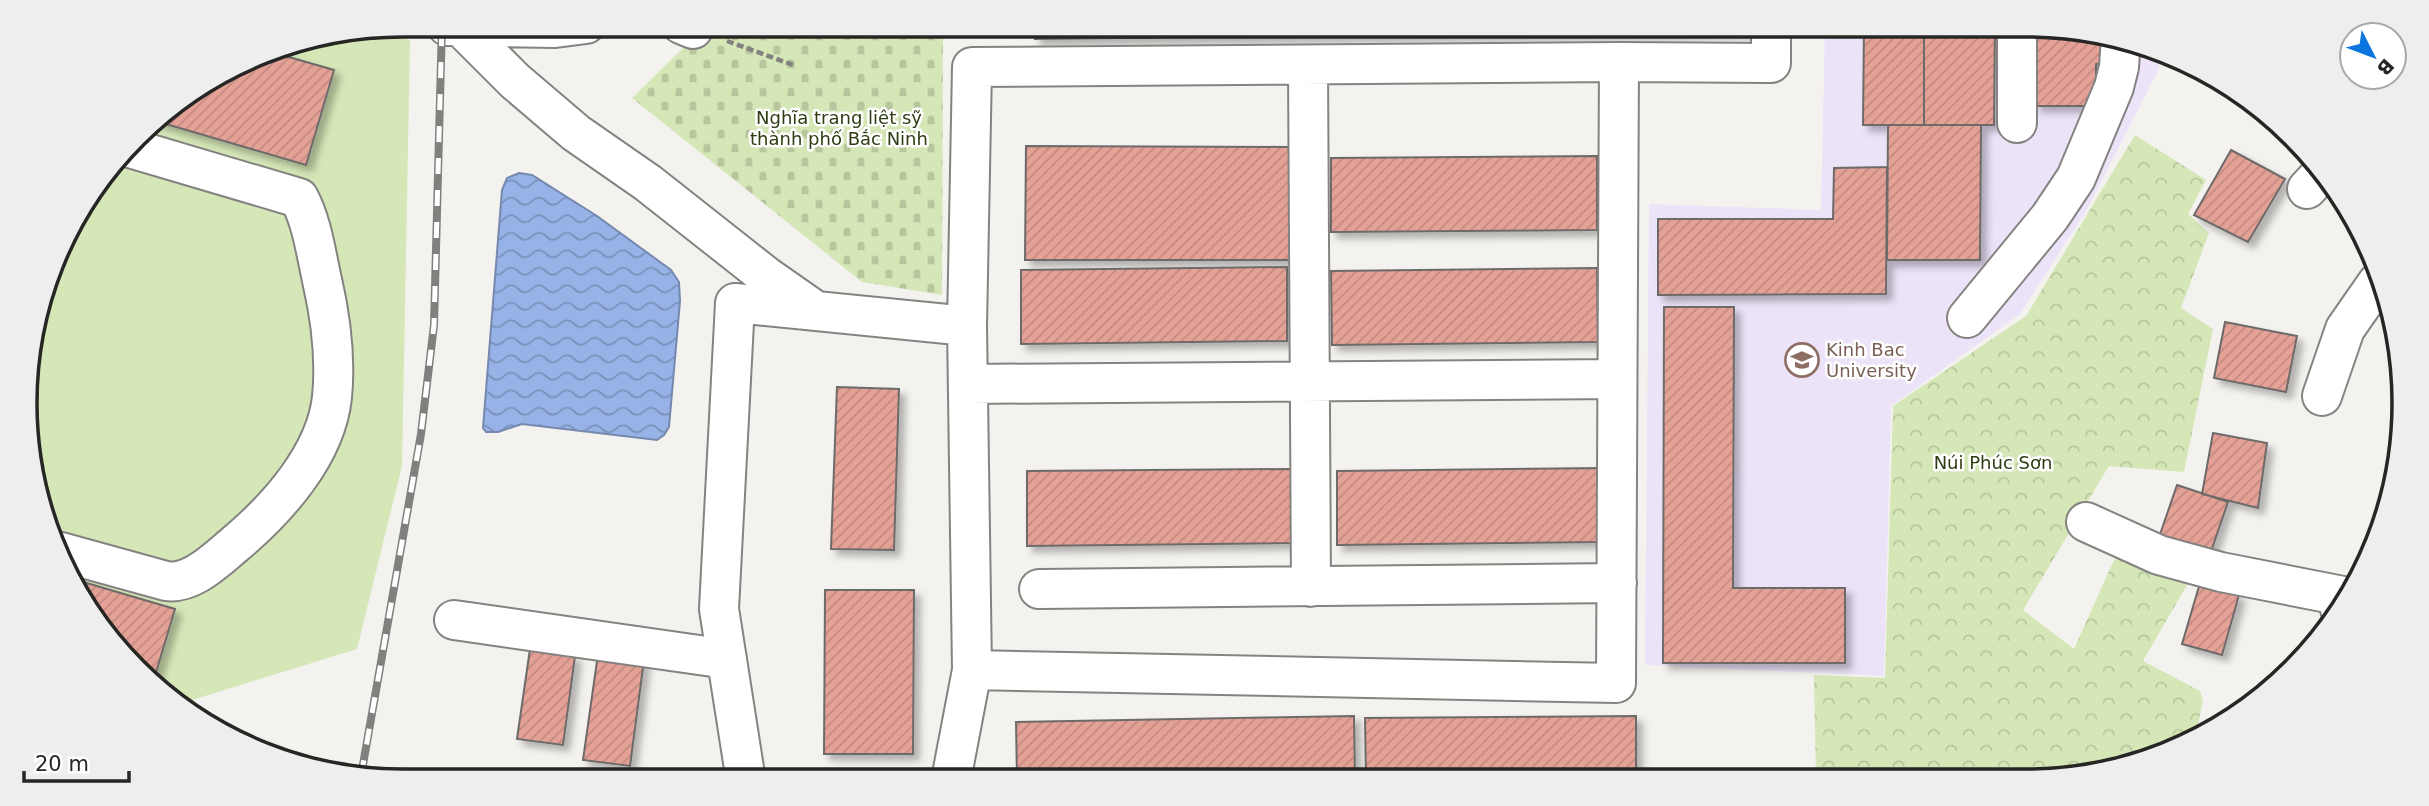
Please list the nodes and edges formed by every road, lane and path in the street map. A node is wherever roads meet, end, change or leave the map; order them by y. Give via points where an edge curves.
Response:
1 (465, 37) edge
2 (715, 37) edge
3 (1771, 37) edge
4 (2017, 37) edge
5 (2120, 49) edge
6 (1619, 62) junction
7 (1308, 65) junction
8 (796, 66) dead end
9 (2017, 123) dead end
10 (138, 150) edge
11 (2374, 288) edge
12 (817, 312) junction
13 (1967, 318) dead end
14 (967, 326) junction
15 (1617, 379) junction
16 (1310, 381) junction
17 (968, 384) junction
18 (2322, 396) dead end
19 (2086, 522) dead end
20 (70, 555) edge
21 (1617, 583) junction
22 (1311, 587) junction
23 (1039, 589) dead end
24 (2338, 595) edge
25 (454, 620) dead end
26 (727, 659) junction
27 (972, 670) junction
28 (744, 769) edge
29 (953, 769) edge

1 - 12 street via 576,133
2 - 8 path
3 - 6 street via 1771,63
4 - 9 street
5 - 13 street via 2114,87 2076,178
6 - 7 street
6 - 15 street
7 - 14 street via 972,67
7 - 16 street
10 - 20 street via 299,198 332,323 332,397 316,449 279,501 219,558 186,579 166,581
11 - 18 street via 2345,329
12 - 14 street
12 - 26 street via 735,303 719,610
14 - 17 street
15 - 16 street
15 - 21 street
16 - 17 street
16 - 22 street
17 - 27 street
19 - 24 street via 2159,555
21 - 22 street
21 - 27 street via 1616,684
22 - 23 street
25 - 26 street
26 - 28 street
27 - 29 street

